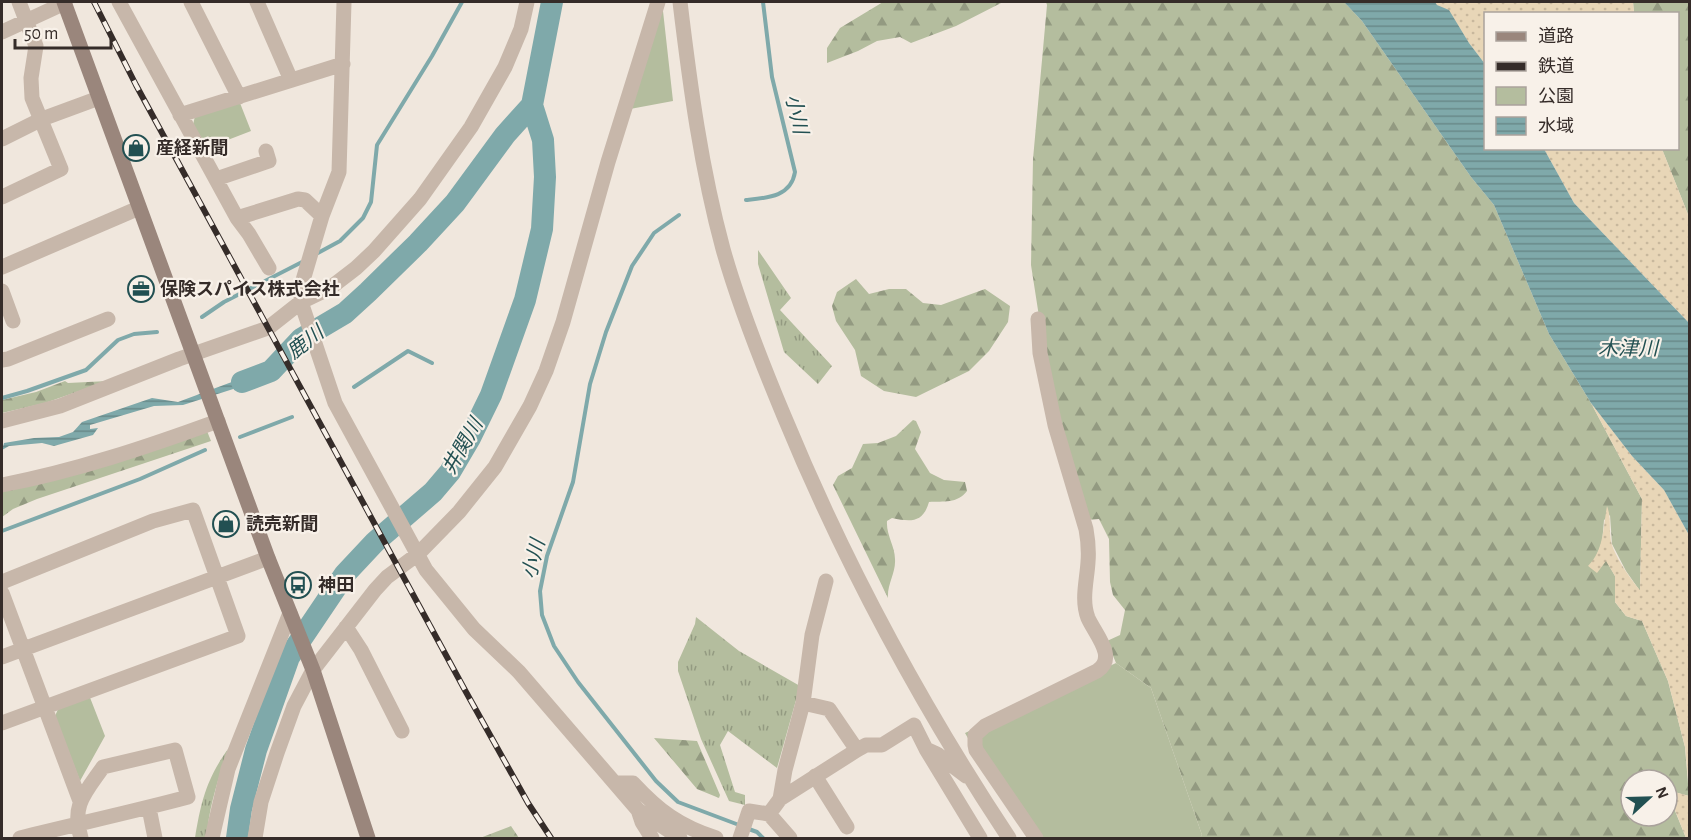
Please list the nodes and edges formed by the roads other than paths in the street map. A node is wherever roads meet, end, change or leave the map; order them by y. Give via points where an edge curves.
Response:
1 (19, 2) edge
2 (64, 2) edge
3 (119, 2) edge
4 (191, 2) edge
5 (257, 2) edge
6 (344, 2) edge
7 (527, 2) edge
8 (658, 2) edge
9 (680, 2) edge
10 (27, 20) junction
11 (2, 32) edge
12 (343, 64) junction
13 (291, 80) junction
14 (239, 97) junction
15 (99, 98) junction
16 (180, 115) junction
17 (42, 119) junction
18 (2, 139) edge
19 (266, 151) dead end
20 (216, 178) junction
21 (2, 197) edge
22 (139, 208) junction
23 (322, 216) junction
24 (237, 218) junction
25 (2, 267) edge
26 (268, 268) dead end
27 (2, 291) edge
28 (303, 306) junction
29 (108, 319) dead end
30 (1038, 319) dead end
31 (13, 321) dead end
32 (2, 360) edge
33 (195, 360) junction
34 (217, 417) junction
35 (2, 421) edge
36 (2, 485) edge
37 (415, 548) junction
38 (268, 558) junction
39 (217, 577) junction
40 (826, 581) dead end
41 (2, 582) edge
42 (2, 593) edge
43 (290, 613) junction
44 (346, 627) junction
45 (23, 649) junction
46 (2, 657) edge
47 (312, 667) junction
48 (803, 703) junction
49 (45, 707) junction
50 (2, 723) edge
51 (402, 731) dead end
52 (926, 749) junction
53 (857, 750) junction
54 (815, 776) junction
55 (972, 780) junction
56 (615, 783) junction
57 (780, 799) junction
58 (80, 801) junction
59 (149, 808) junction
60 (638, 810) junction
61 (769, 814) junction
62 (847, 827) dead end
63 (79, 831) edge
64 (20, 838) edge
65 (155, 838) edge
66 (212, 838) edge
67 (255, 838) edge
68 (368, 838) edge
69 (652, 838) edge
70 (680, 838) edge
71 (716, 838) edge
72 (740, 838) edge
73 (790, 838) edge
74 (980, 838) edge
75 (1009, 838) edge
76 (1036, 838) edge

1 - 10 street
2 - 10 street
2 - 15 street
3 - 16 street
4 - 14 street
5 - 13 street
6 - 12 street
7 - 28 street via 505,67 439,174 361,264
8 - 37 street via 563,322 530,406 495,467 446,527
9 - 55 street via 695,117 713,209 765,370 858,580
10 - 11 street
10 - 17 street via 36,45 32,98
12 - 13 street
12 - 23 street via 339,172
13 - 14 street
14 - 16 street
15 - 17 street
15 - 22 street
16 - 20 street
17 - 18 street
17 - 21 street via 61,169
19 - 20 street via 269,161
20 - 24 street
22 - 25 street
22 - 33 street
23 - 24 street via 305,200 298,199
23 - 28 street via 302,287
24 - 26 street
27 - 31 street
28 - 33 street via 268,328
28 - 37 street via 335,403
29 - 32 street
30 - 76 street via 1040,353 1055,425 1089,545 1085,604 1107,654 1097,672 985,726 975,735 976,750
33 - 34 street
33 - 35 street via 60,406
34 - 36 street via 80,466
34 - 38 street
37 - 44 street
37 - 56 street via 426,570 474,629 519,672
38 - 39 street
38 - 43 street
39 - 41 street via 193,510 153,521
39 - 45 street
39 - 49 street via 238,636
40 - 48 street via 812,634
42 - 45 street
43 - 47 street
43 - 66 street via 228,769
44 - 47 street
44 - 51 street via 362,650
45 - 46 street
45 - 49 street
47 - 67 street via 277,753 261,802
47 - 68 street
48 - 53 street via 829,709
48 - 57 street
49 - 50 street
49 - 58 street
52 - 53 street via 914,725 882,745 866,745
52 - 55 street
52 - 74 street
53 - 54 street
54 - 57 street
54 - 62 street
55 - 75 street
56 - 60 street
56 - 71 street via 633,783 674,820
57 - 61 street
58 - 59 street via 103,767 175,750 188,797
58 - 63 street
59 - 63 street
59 - 65 street
60 - 69 street
60 - 70 street
61 - 72 street via 749,811
61 - 73 street
63 - 64 street

